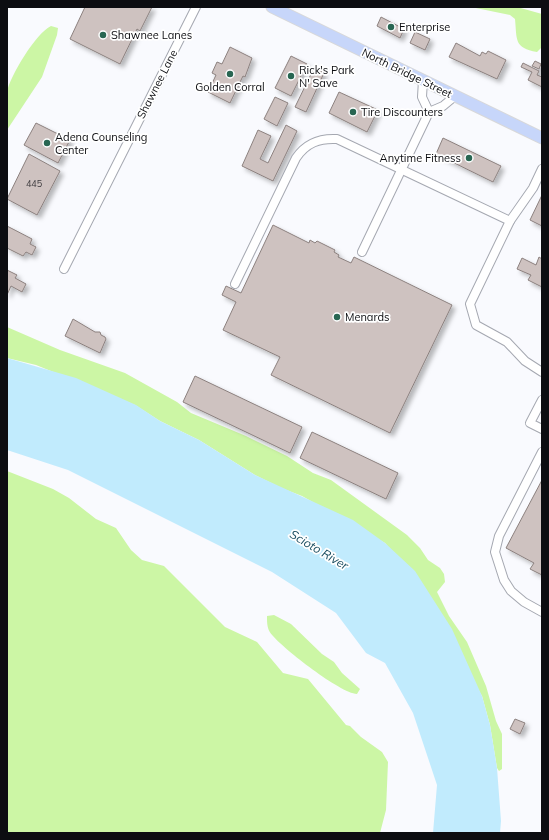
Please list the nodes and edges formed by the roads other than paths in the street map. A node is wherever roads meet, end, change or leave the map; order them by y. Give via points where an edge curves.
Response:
1 (196, 7) edge
2 (272, 7) edge
3 (423, 80) junction
4 (455, 96) junction
5 (429, 112) junction
6 (542, 138) edge
7 (542, 169) edge
8 (401, 170) junction
9 (510, 221) junction
10 (362, 252) dead end
11 (64, 269) dead end
12 (235, 284) dead end
13 (542, 372) edge
14 (542, 400) edge
15 (542, 429) edge
16 (542, 452) edge
17 (542, 612) edge

1 - 11 street, Shawnee Lane
2 - 3 main road, North Bridge Street
3 - 4 main road, North Bridge Street
3 - 5 street via 422,97
4 - 5 street via 443,106
4 - 6 main road, North Bridge Street
5 - 8 street
7 - 9 street via 533,188
8 - 9 street
8 - 10 street
8 - 12 street via 337,139 327,138 308,145 296,158
9 - 13 street via 470,304 472,315 476,325 507,342 525,362
14 - 15 street via 530,423
16 - 17 street via 499,536 494,552 504,580 511,591

